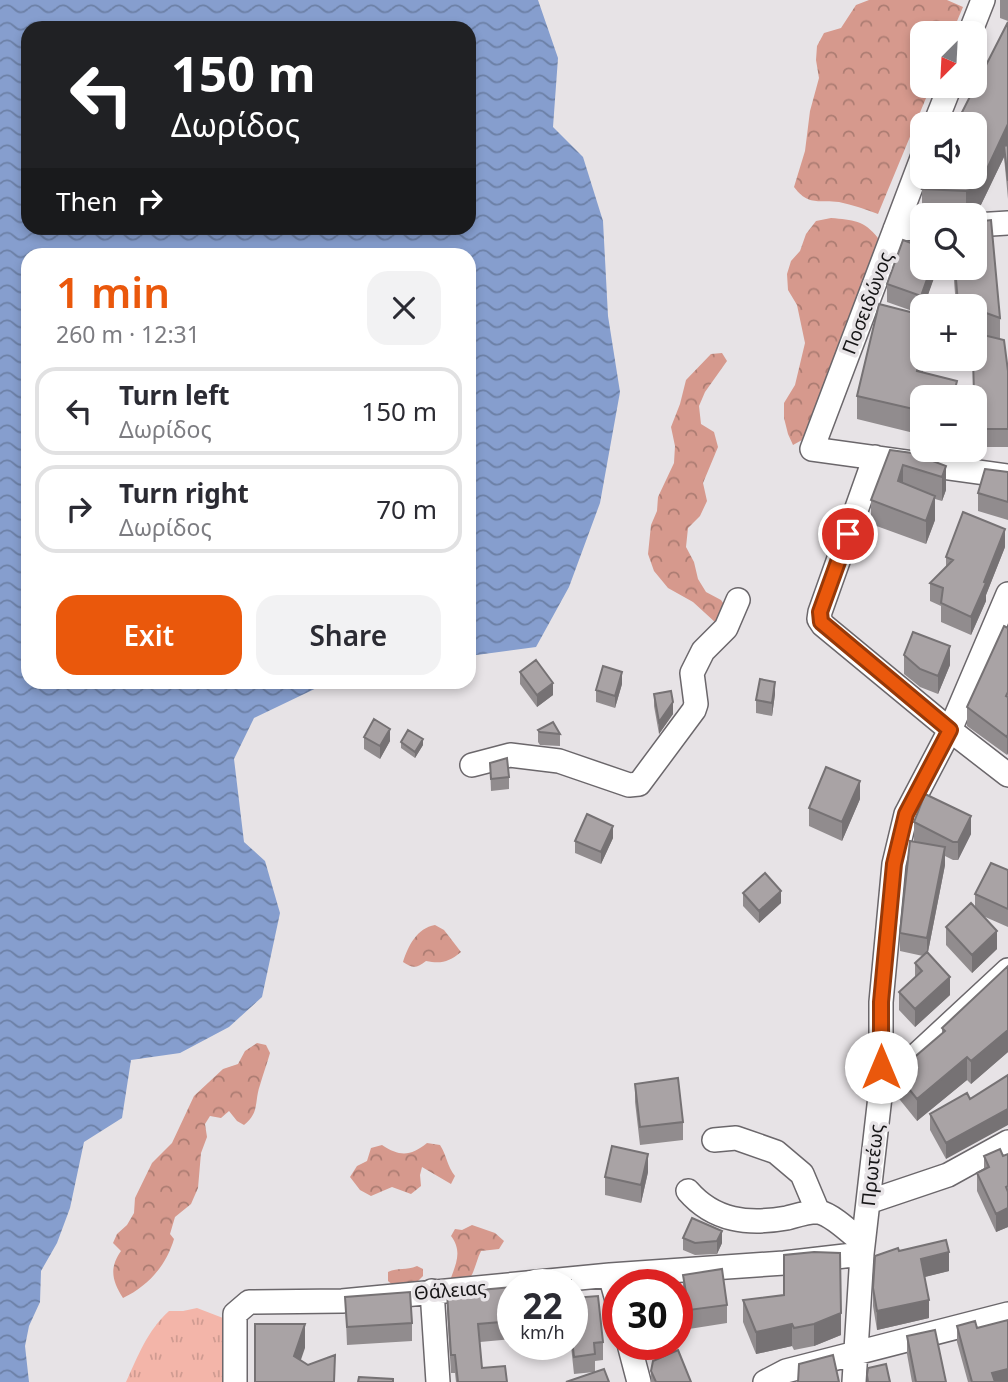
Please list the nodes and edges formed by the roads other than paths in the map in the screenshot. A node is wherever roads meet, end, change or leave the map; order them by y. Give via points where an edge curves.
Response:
1 (983, 0) edge
2 (975, 21) edge
3 (910, 189) edge
4 (1008, 223) edge
5 (987, 224) edge
6 (910, 228) edge
7 (895, 229) junction
8 (875, 457) junction
9 (1008, 476) edge
10 (1008, 594) edge
11 (738, 600) dead end
12 (950, 730) junction
13 (472, 765) dead end
14 (1008, 775) edge
15 (1008, 970) edge
16 (881, 1088) junction
17 (714, 1140) dead end
18 (1008, 1142) edge
19 (688, 1191) dead end
20 (868, 1202) junction
21 (818, 1212) junction
22 (863, 1248) junction
23 (693, 1269) edge
24 (602, 1276) edge
25 (432, 1291) junction
26 (1008, 1314) edge
27 (857, 1352) junction
28 (633, 1360) edge
29 (235, 1382) edge
30 (438, 1382) edge
31 (639, 1382) edge
32 (765, 1382) edge
33 (854, 1382) edge

1 - 2 street
3 - 7 street, Ποσειδώνος
4 - 5 street
6 - 7 street
7 - 8 street, Ποσειδώνος via 812,449
8 - 9 street
8 - 12 street via 820,619
10 - 12 street, Πρωτέως
11 - 13 street via 726,628 703,651 692,673 694,710 639,784 629,785 559,761 510,755
12 - 14 street
12 - 16 street, Πρωτέως via 906,814 894,864 881,1002
15 - 16 street
16 - 20 street, Πρωτέως
17 - 21 street via 736,1138 776,1152 802,1174
18 - 20 street via 948,1175
19 - 21 street via 701,1206 745,1220 766,1222
20 - 22 street, Πρωτέως
21 - 22 street via 842,1226
22 - 23 street, Θάλειας via 785,1263
22 - 27 street, Πρωτέως
24 - 25 street, Θάλειας
25 - 29 street, Θάλειας via 342,1301 249,1302 235,1314
25 - 30 street
26 - 27 street
27 - 32 street via 786,1371
27 - 33 street, Πρωτέως
28 - 31 street

